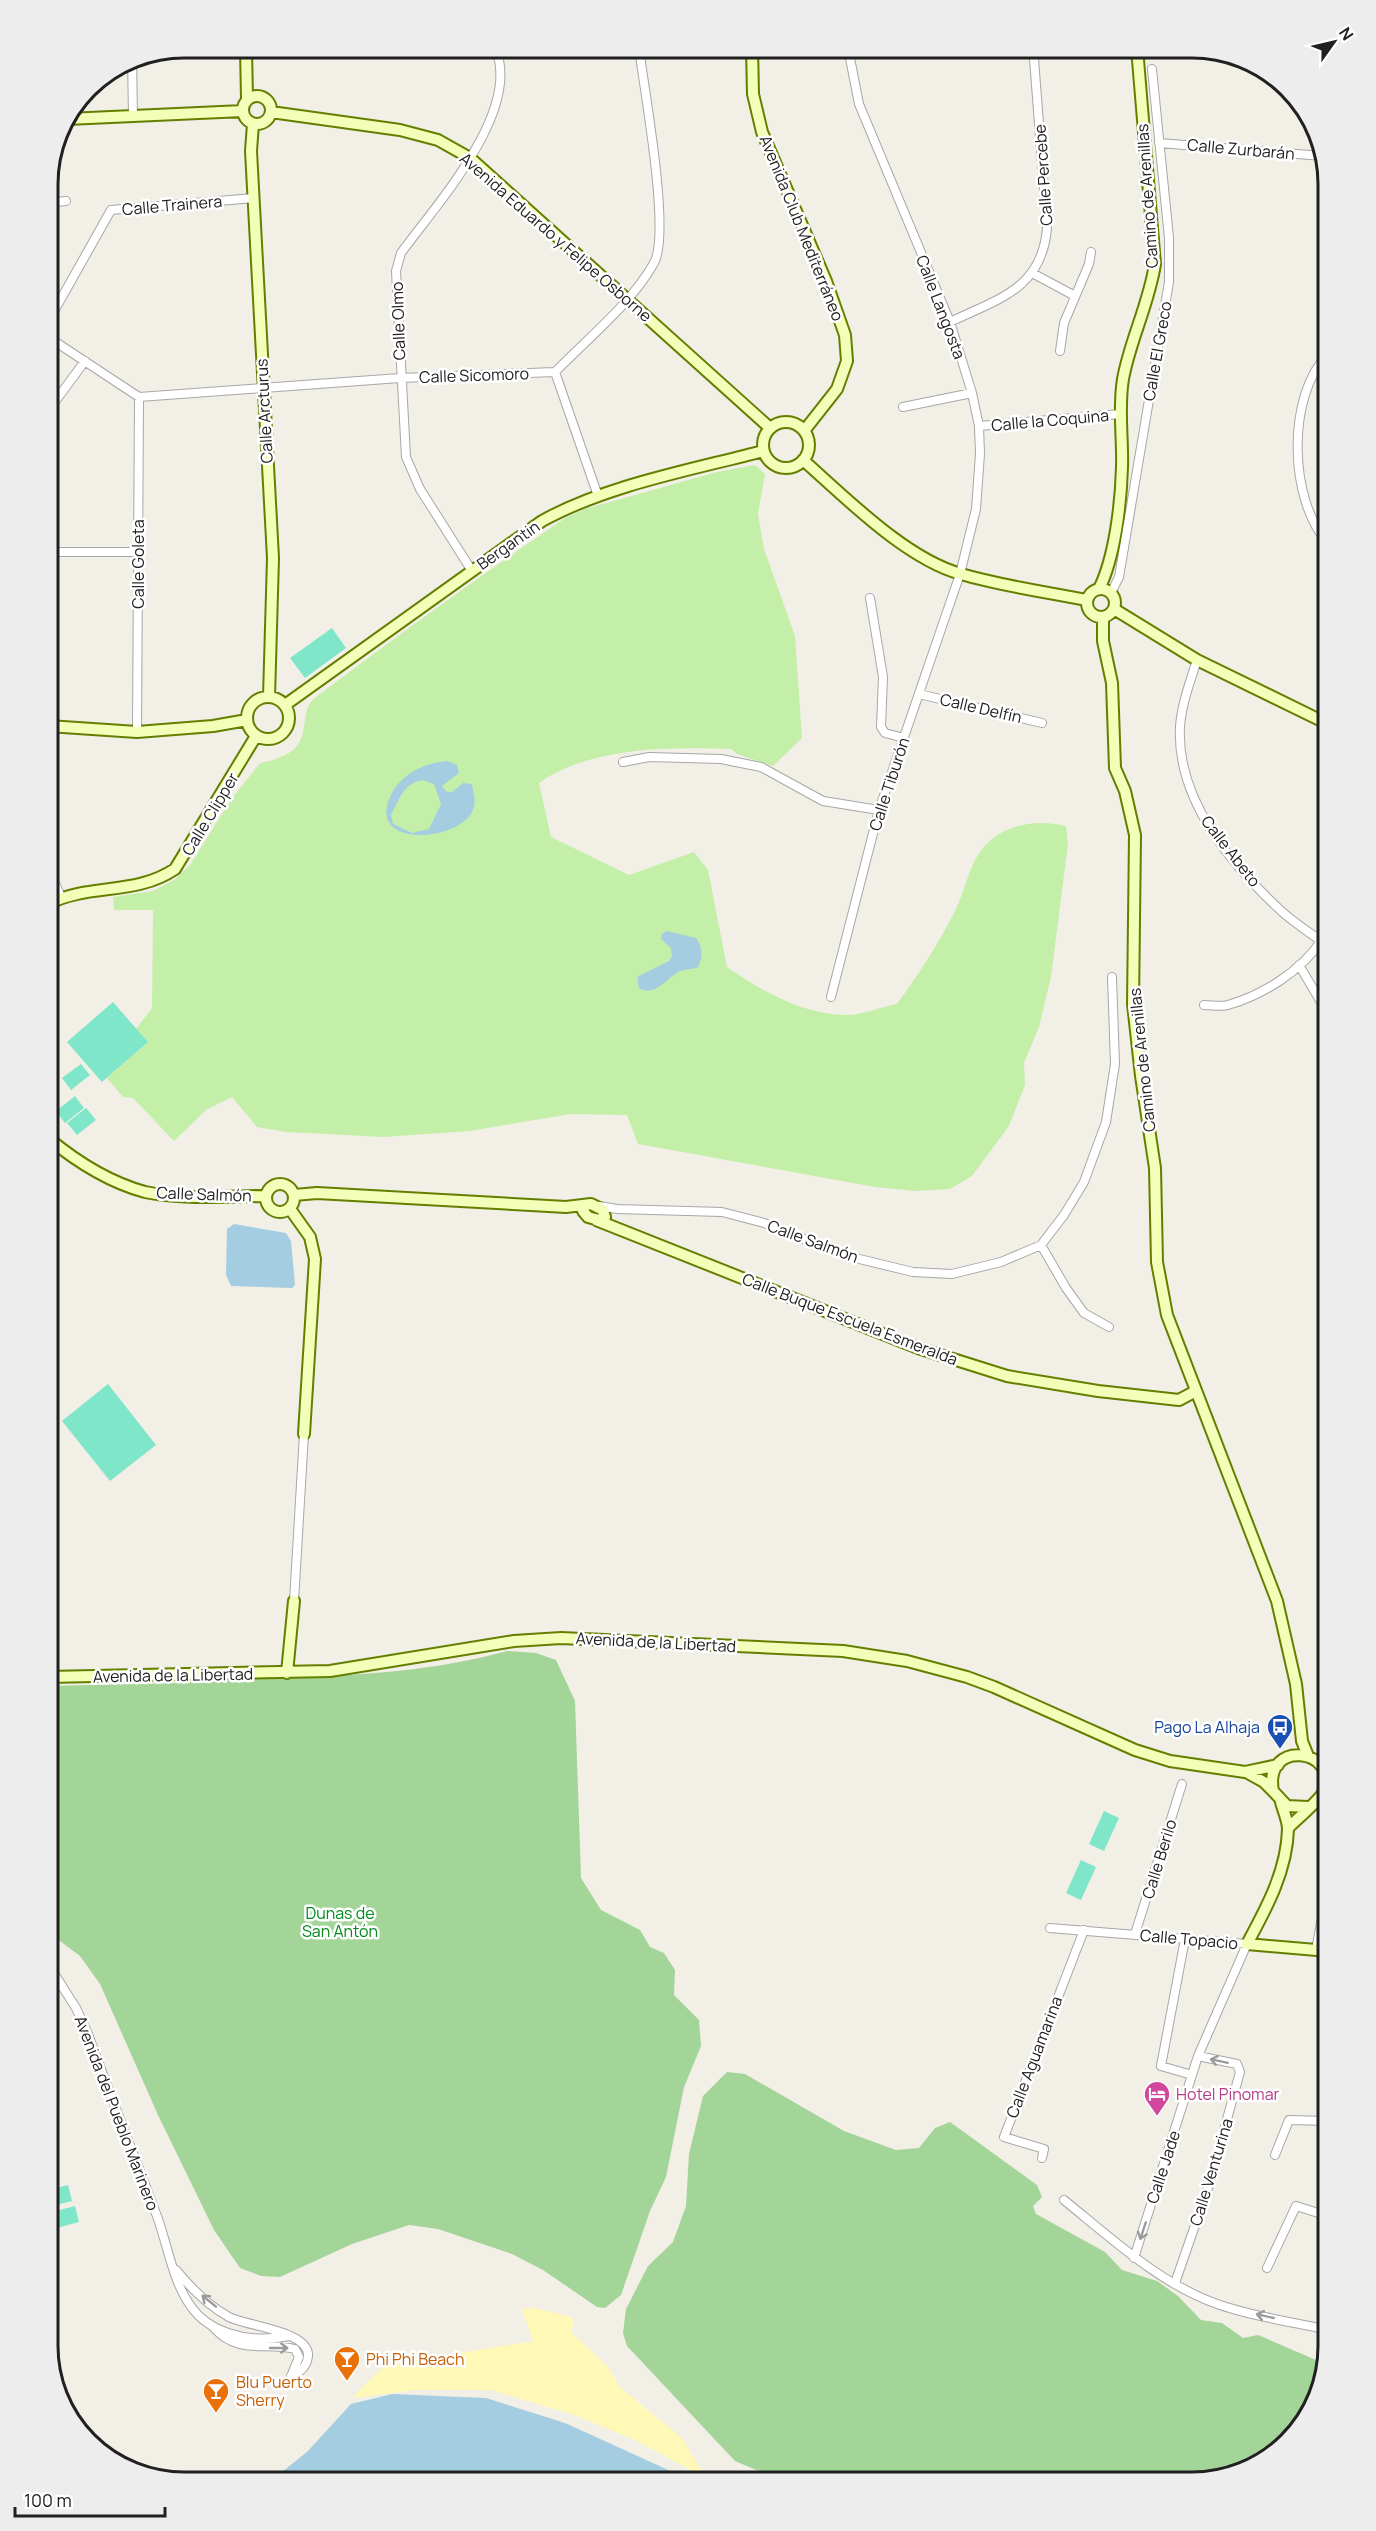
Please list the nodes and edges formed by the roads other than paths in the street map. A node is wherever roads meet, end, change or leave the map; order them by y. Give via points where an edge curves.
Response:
1 (246, 59) edge
2 (498, 59) edge
3 (640, 59) edge
4 (752, 59) edge
5 (850, 59) edge
6 (1034, 59) edge
7 (1138, 59) edge
8 (1152, 69) dead end
9 (132, 70) edge
10 (248, 99) junction
11 (243, 111) junction
12 (271, 112) junction
13 (133, 116) junction
14 (77, 119) edge
15 (253, 124) junction
16 (1159, 143) junction
17 (1314, 155) edge
18 (470, 158) junction
19 (254, 198) junction
20 (66, 201) dead end
21 (59, 202) edge
22 (1091, 252) dead end
23 (1034, 274) junction
24 (1075, 296) junction
25 (628, 298) junction
26 (59, 303) edge
27 (950, 322) junction
28 (59, 344) edge
29 (1060, 351) dead end
30 (85, 361) junction
31 (1318, 369) edge
32 (555, 372) junction
33 (400, 378) junction
34 (263, 388) junction
35 (972, 393) junction
36 (59, 396) edge
37 (139, 397) junction
38 (903, 407) dead end
39 (1121, 414) junction
40 (979, 426) junction
41 (770, 428) junction
42 (804, 431) junction
43 (764, 451) junction
44 (803, 460) junction
45 (598, 496) junction
46 (1318, 527) edge
47 (59, 552) edge
48 (138, 552) junction
49 (472, 571) junction
50 (960, 574) junction
51 (1100, 589) junction
52 (1112, 593) junction
53 (870, 598) dead end
54 (1087, 600) junction
55 (1114, 609) junction
56 (1103, 617) junction
57 (1197, 660) junction
58 (919, 694) junction
59 (269, 697) junction
60 (285, 705) junction
61 (1318, 719) edge
62 (247, 720) junction
63 (1042, 723) dead end
64 (59, 727) edge
65 (137, 732) junction
66 (256, 736) junction
67 (904, 738) junction
68 (623, 762) dead end
69 (879, 810) junction
70 (59, 892) edge
71 (61, 897) joint
72 (1318, 938) edge
73 (1318, 948) edge
74 (1299, 965) junction
75 (1112, 977) dead end
76 (831, 997) dead end
77 (1318, 997) edge
78 (1204, 1005) dead end
79 (59, 1147) edge
80 (294, 1195) junction
81 (266, 1196) junction
82 (590, 1205) junction
83 (566, 1207) junction
84 (290, 1209) junction
85 (617, 1209) junction
86 (598, 1218) junction
87 (1041, 1245) junction
88 (1109, 1327) dead end
89 (1194, 1392) junction
90 (304, 1434) joint
91 (294, 1601) joint
92 (287, 1673) junction
93 (58, 1677) edge
94 (1302, 1755) junction
95 (1278, 1765) junction
96 (1318, 1765) edge
97 (1245, 1772) junction
98 (1182, 1784) dead end
99 (1274, 1791) junction
100 (1318, 1800) edge
101 (1281, 1802) junction
102 (1308, 1807) junction
103 (1288, 1828) junction
104 (1050, 1928) dead end
105 (1084, 1930) junction
106 (1135, 1934) junction
107 (1185, 1938) junction
108 (1247, 1944) junction
109 (1318, 1951) edge
110 (58, 1980) edge
111 (1198, 2056) junction
112 (1192, 2075) junction
113 (1318, 2121) edge
114 (1275, 2155) dead end
115 (1042, 2158) dead end
116 (1064, 2200) dead end
117 (1318, 2213) edge
118 (1134, 2258) junction
119 (1267, 2268) dead end
120 (175, 2269) junction
121 (1176, 2283) junction
122 (208, 2322) junction
123 (1318, 2328) edge
124 (289, 2336) junction

1 - 10 street
2 - 18 street, Calle Olmo via 498,94
3 - 25 street via 661,213 656,261
4 - 42 street, Avenida Club Mediterráneo via 753,94 762,132 826,281 845,336 846,361 837,389
5 - 27 street, Calle Langosta via 859,104
6 - 23 street, Calle Percebe via 1047,228 1046,248
7 - 39 street, Camino de Arenillas via 1155,264 1151,291 1124,378
8 - 16 street, Calle El Greco
9 - 13 street
10 - 11 street
10 - 12 street via 266,99
11 - 13 street
11 - 15 street
12 - 15 street via 265,122
12 - 18 street, Avenida Eduardo y Felipe Osborne via 400,130 438,140
13 - 14 street
15 - 19 street, Calle Arcturus
16 - 17 street, Calle Zurbarán
16 - 52 street, Calle El Greco via 1169,238 1169,282 1119,577
18 - 25 street, Avenida Eduardo y Felipe Osborne
18 - 33 street, Calle Olmo via 401,253 396,271
19 - 26 street, Calle Trainera via 111,210
19 - 34 street, Calle Arcturus
20 - 21 street
22 - 24 street
23 - 24 street
23 - 27 street via 998,299
24 - 29 street via 1064,323
25 - 32 street
25 - 41 street, Avenida Eduardo y Felipe Osborne
27 - 35 street, Calle Langosta
28 - 30 street
30 - 36 street
30 - 37 street
31 - 46 street via 1304,399 1299,452 1300,480
32 - 33 street, Calle Sicomoro
32 - 45 street
33 - 34 street, Calle Sicomoro
33 - 49 street, Calle Olmo via 406,457 420,489
34 - 37 street, Calle Sicomoro
34 - 59 street, Calle Arcturus via 273,558
35 - 38 street
35 - 40 street, Calle Langosta
37 - 48 street, Calle Goleta
39 - 40 street, Calle la Coquina
39 - 51 street, Camino de Arenillas via 1120,496
40 - 50 street, Calle Langosta via 976,509
41 - 42 street via 776,423 792,422
41 - 43 street
42 - 44 street via 809,446
43 - 44 street via 768,459 785,468
43 - 45 street, Bergantin
44 - 50 street via 877,524 925,558
45 - 49 street, Bergantin via 542,521
47 - 48 street
48 - 65 street, Calle Goleta
49 - 60 street, Bergantin
50 - 54 street
50 - 58 street, Calle Tiburón
51 - 52 street
51 - 54 street via 1091,592
52 - 55 street
53 - 67 street via 883,677 881,727 885,733
54 - 56 street via 1090,613
55 - 56 street
55 - 57 street
56 - 89 street, Camino de Arenillas via 1103,641 1112,683 1115,768 1125,791 1134,835 1133,1004 1155,1168 1157,1262 1167,1315
57 - 61 street
57 - 72 street, Calle Abeto via 1183,703 1180,729 1186,773 1199,812 1230,855 1277,908
58 - 63 street, Calle Delfín
58 - 67 street, Calle Tiburón
59 - 60 street
59 - 62 street via 250,706
60 - 66 street via 289,718 286,730 276,738
62 - 65 street
62 - 66 street
64 - 65 street
66 - 71 street, Calle Clipper via 175,868 158,880 130,888
67 - 69 street, Calle Tiburón
68 - 69 street via 649,757 721,759 761,767 823,801
69 - 76 street, Calle Tiburón
70 - 71 street
73 - 74 street
74 - 77 street
74 - 78 street via 1286,976 1226,1006
75 - 87 street, Calle Salmón via 1115,1064 1106,1122 1084,1182
79 - 81 street, Calle Salmón via 76,1162 147,1192
80 - 81 street via 289,1187 280,1184
80 - 83 street via 317,1193
80 - 84 street
81 - 84 street via 271,1210 281,1213
82 - 83 street
82 - 85 street, Calle Salmón
82 - 86 street via 603,1210
82 - 86 street via 583,1211
83 - 86 street, Calle Buque Escuela Esmeralda
84 - 90 street via 310,1237 315,1259
85 - 86 street
85 - 87 street, Calle Salmón via 722,1212 764,1223 847,1256 913,1272 952,1274 1001,1262
86 - 89 street, Calle Buque Escuela Esmeralda via 918,1348 1007,1376 1179,1400
87 - 88 street via 1084,1313
89 - 94 street, Camino de Arenillas via 1277,1600 1296,1684
90 - 91 street
91 - 92 street
92 - 93 street, Avenida de la Libertad
92 - 97 street, Avenida de la Libertad via 358,1668 514,1641 561,1638 843,1652 907,1661 967,1677 1135,1750 1181,1763
94 - 95 street
94 - 96 street
95 - 97 street, Avenida de la Libertad
95 - 99 street via 1272,1782
97 - 99 street, Avenida de la Libertad
98 - 106 street, Calle Berilo
99 - 101 street
100 - 102 street
101 - 102 street via 1294,1808
101 - 103 street
102 - 103 street
103 - 108 street via 1271,1900
104 - 105 street, Calle Topacio
105 - 106 street, Calle Topacio
105 - 115 street, Calle Aguamarina via 1004,2138 1044,2150
106 - 107 street, Calle Topacio
107 - 108 street, Calle Topacio
107 - 112 street via 1161,2066
108 - 109 street, Calle Topacio
108 - 111 street, Calle Jade
110 - 120 street, Avenida del Pueblo Marinero via 88,2034
111 - 112 street, Calle Jade
121 -> 111 street, Calle Venturina via 1208,2188 1240,2072 1237,2064
112 -> 118 street, Calle Jade
113 - 114 street via 1289,2120
116 - 118 street
117 - 119 street via 1296,2206
118 - 121 street
120 - 122 street, Avenida del Pueblo Marinero via 189,2304
124 -> 120 street, Avenida del Pueblo Marinero via 229,2317
123 -> 121 street via 1220,2305
122 - 124 street, Avenida del Pueblo Marinero via 244,2337
122 -> 124 street, Avenida del Pueblo Marinero via 226,2338 243,2345 295,2349 298,2365 291,2376 308,2362 308,2351

